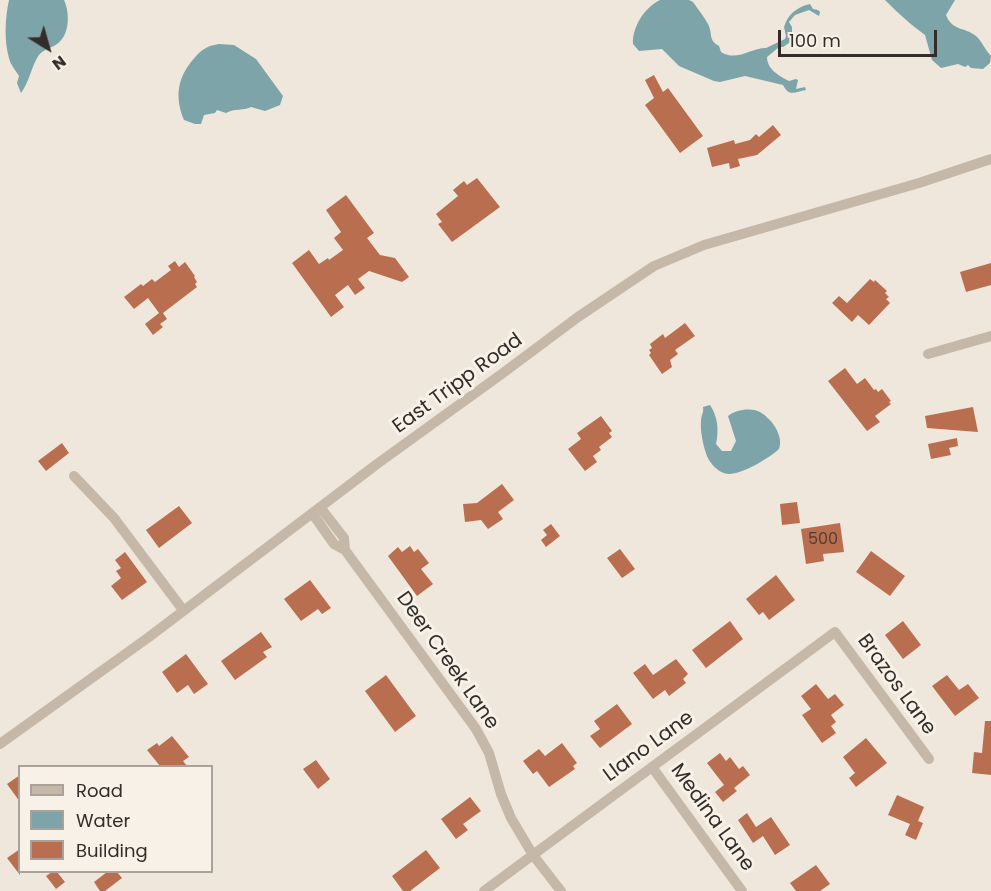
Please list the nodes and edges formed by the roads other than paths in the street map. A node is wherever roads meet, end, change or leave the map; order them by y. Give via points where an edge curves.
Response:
1 (991, 159) edge
2 (991, 336) edge
3 (928, 354) dead end
4 (74, 476) dead end
5 (316, 510) junction
6 (183, 610) junction
7 (835, 632) joint
8 (0, 744) edge
9 (929, 759) dead end
10 (652, 767) junction
11 (533, 855) junction
12 (484, 891) edge
13 (561, 891) edge
14 (742, 891) edge

1 - 5 street, East Tripp Road via 669,258 578,316
2 - 3 street
4 - 6 street via 114,518
5 - 6 street, East Tripp Road
5 - 11 street, Deer Creek Lane via 344,538 345,550 476,729 489,753 511,818
6 - 8 street, East Tripp Road
7 - 9 street, Brazos Lane
7 - 10 street, Llano Lane
10 - 11 street, Llano Lane
10 - 14 street, Medina Lane
11 - 12 street, Llano Lane
11 - 13 street, Deer Creek Lane

